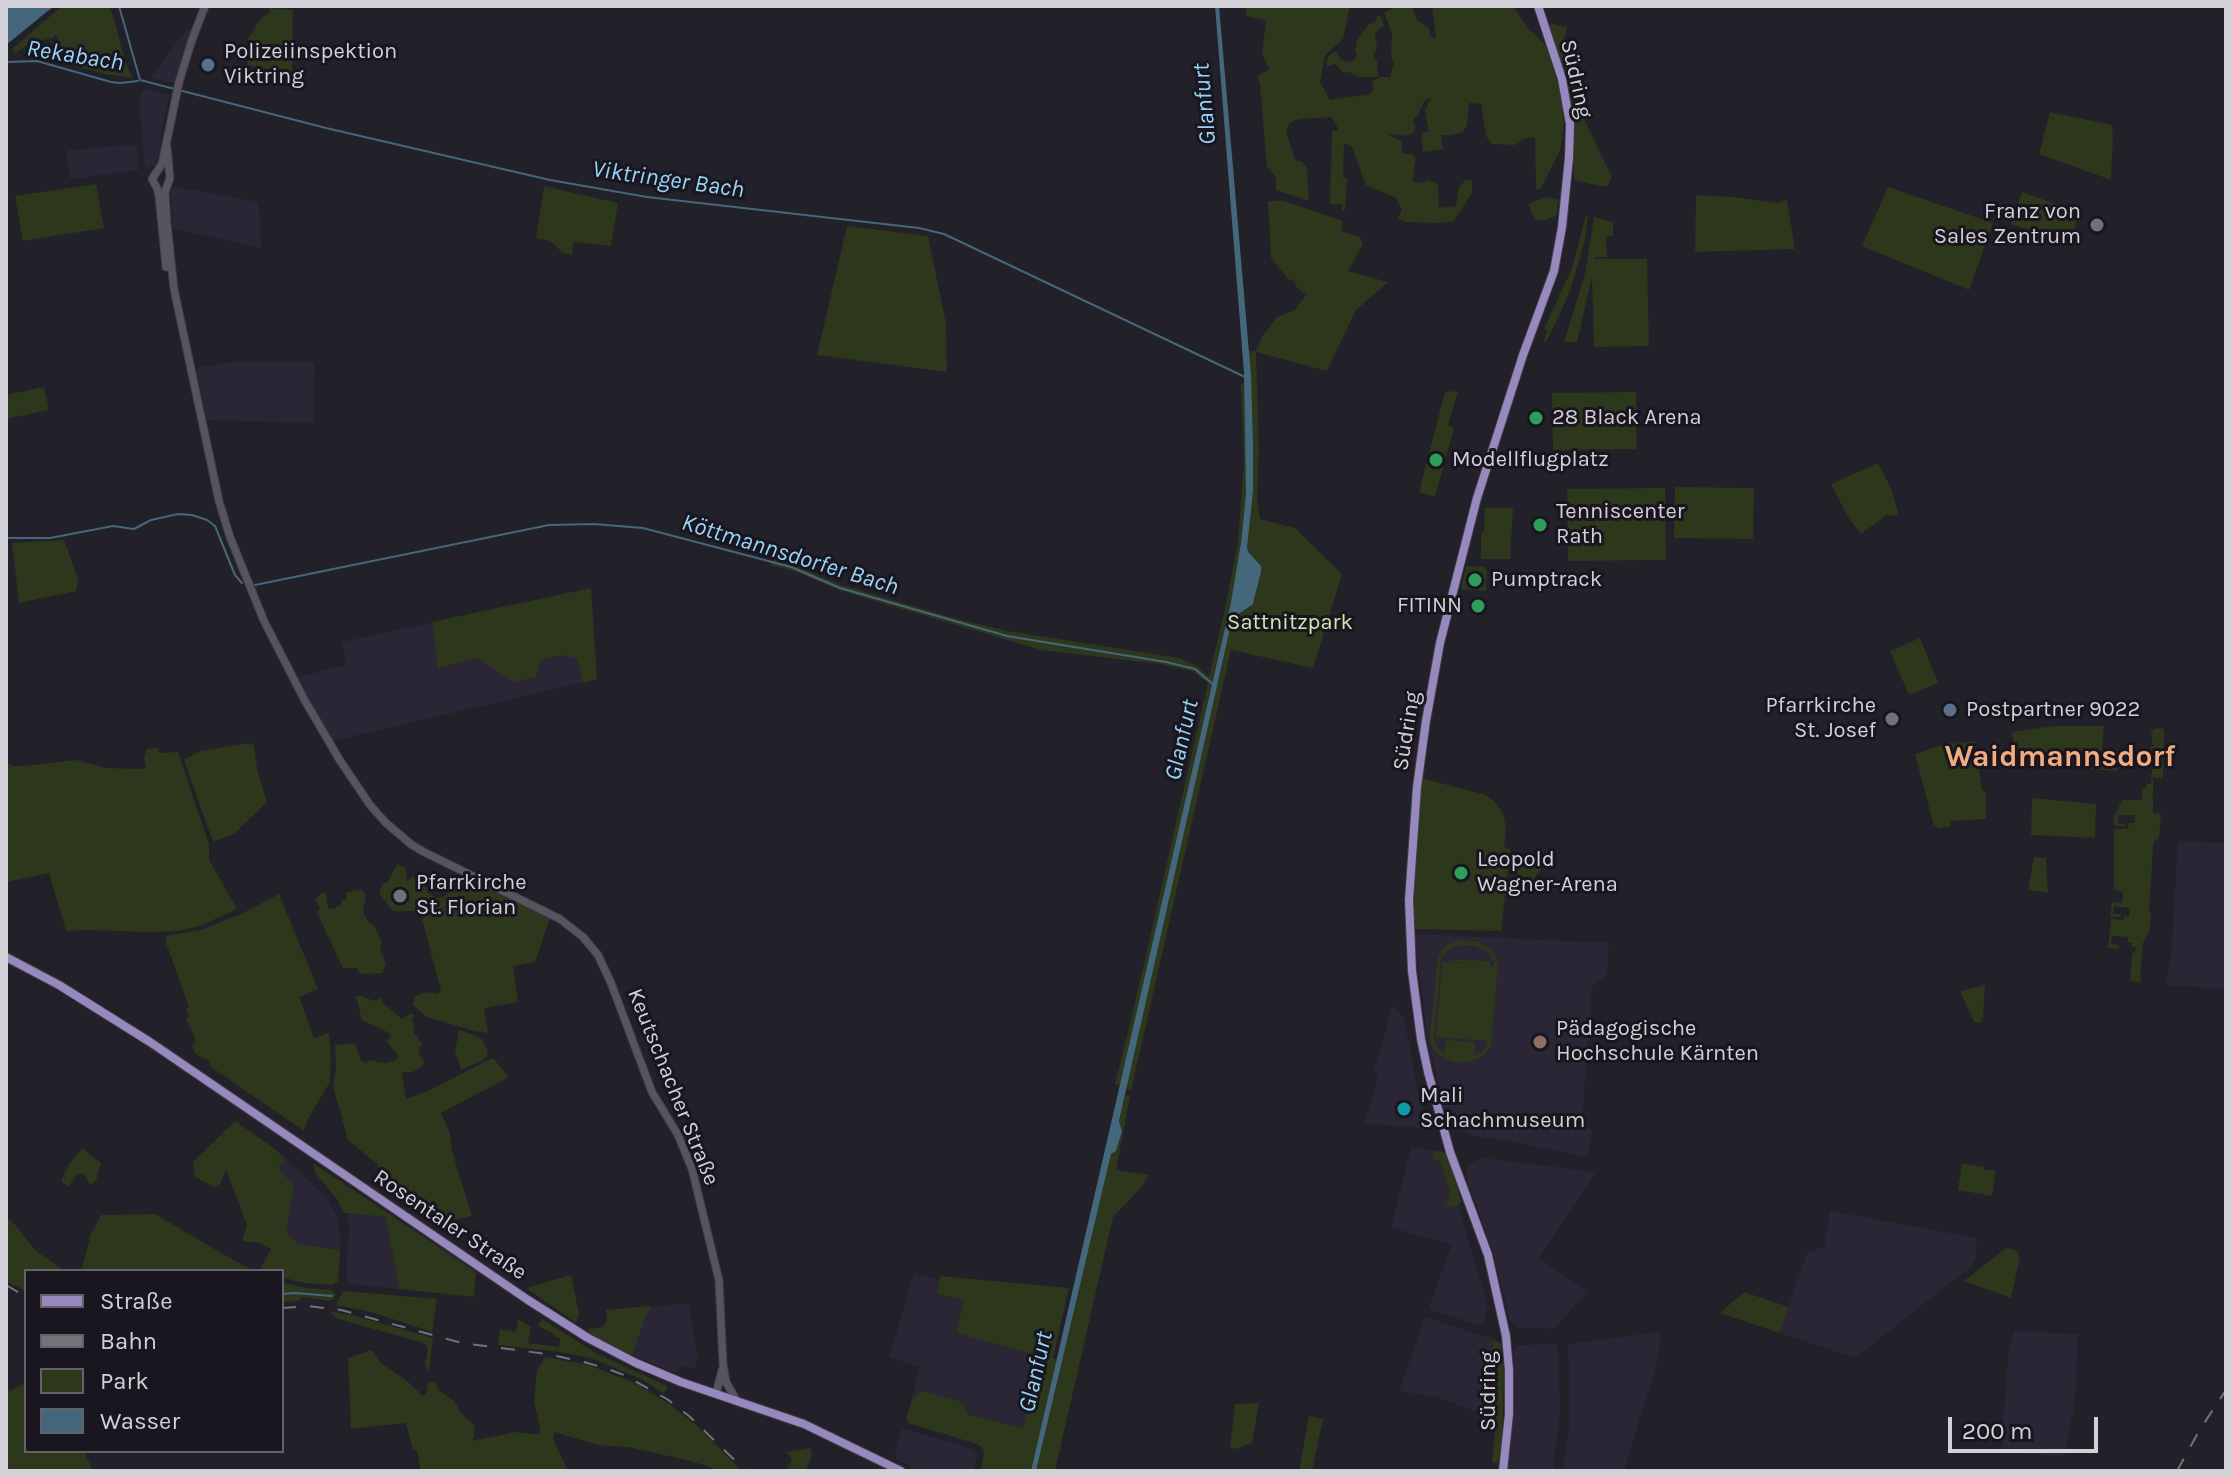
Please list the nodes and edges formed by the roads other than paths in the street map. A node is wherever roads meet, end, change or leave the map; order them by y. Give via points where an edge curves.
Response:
1 (205, 6) edge
2 (1538, 6) edge
3 (167, 147) junction
4 (158, 170) junction
5 (169, 174) junction
6 (168, 186) junction
7 (157, 188) junction
8 (192, 366) junction
9 (6, 957) edge
10 (723, 1364) junction
11 (726, 1382) junction
12 (716, 1394) junction
13 (737, 1401) junction
14 (901, 1471) edge
15 (1503, 1471) edge

1 - 3 main road, Keutschacher Straße via 179,82
2 - 15 main road, Südring via 1562,79 1570,124 1562,227 1554,271 1477,498 1440,643 1417,787 1409,900 1412,971 1428,1072 1450,1152 1488,1255 1506,1336 1509,1414
3 - 4 main road, Keutschacher Straße
3 - 5 main road, Keutschacher Straße
4 - 5 main road
4 - 7 main road, Keutschacher Straße via 152,179
5 - 6 main road, Keutschacher Straße
6 - 7 main road
6 - 8 main road, Keutschacher Straße via 171,271
7 - 8 main road, Keutschacher Straße via 170,290
8 - 10 main road, Keutschacher Straße via 219,501 251,592 304,699 370,805 412,845 560,919 598,955 652,1092 678,1135 695,1178 719,1280
9 - 12 main road, Rosentaler Straße via 107,1014 588,1338
10 - 11 main road
10 - 12 main road
11 - 12 main road
11 - 13 main road
12 - 13 main road, Rosentaler Straße
13 - 14 main road, Rosentaler Straße via 815,1429

